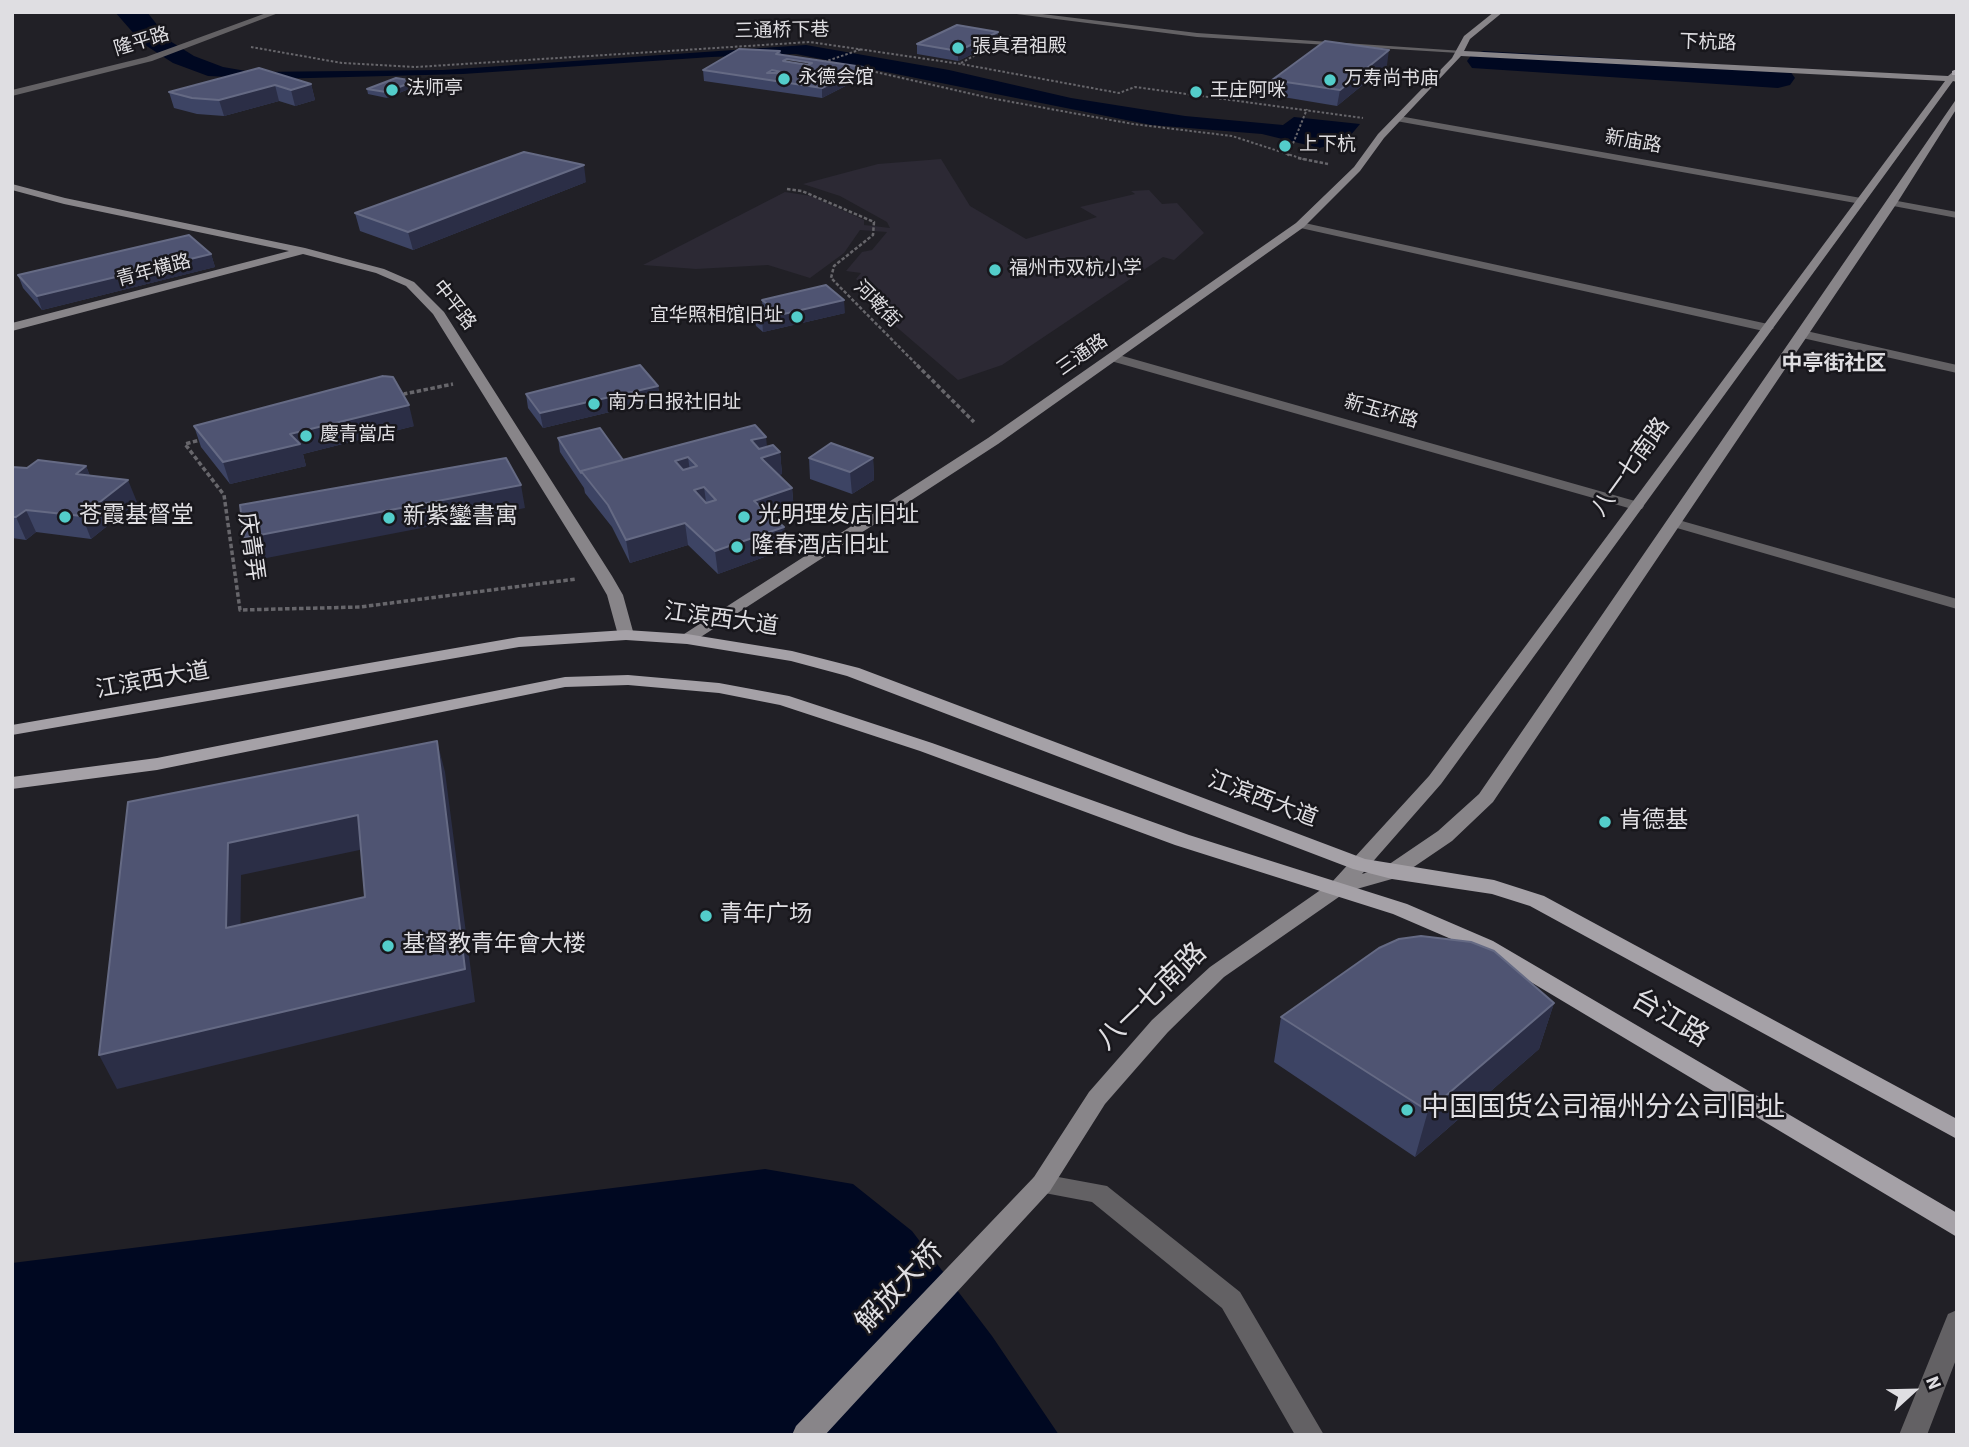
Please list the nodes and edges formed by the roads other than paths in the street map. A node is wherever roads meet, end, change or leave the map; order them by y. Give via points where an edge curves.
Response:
1 (277, 12) edge
2 (1005, 12) edge
3 (1499, 12) edge
4 (1459, 51) junction
5 (1956, 75) edge
6 (12, 93) edge
7 (1957, 101) edge
8 (1397, 121) junction
9 (12, 187) edge
10 (1861, 201) junction
11 (1892, 203) junction
12 (1957, 215) edge
13 (1300, 225) junction
14 (304, 251) junction
15 (12, 327) edge
16 (1768, 328) junction
17 (1802, 334) junction
18 (1115, 358) junction
19 (1957, 369) edge
20 (1637, 506) junction
21 (1675, 523) junction
22 (1957, 604) edge
23 (626, 635) junction
24 (687, 639) junction
25 (12, 730) edge
26 (12, 783) edge
27 (1360, 864) junction
28 (1392, 872) junction
29 (1339, 887) junction
30 (1957, 1130) edge
31 (1042, 1184) junction
32 (1957, 1226) edge
33 (1957, 1322) edge
34 (806, 1435) edge
35 (1310, 1435) edge
36 (1913, 1435) edge

1 - 6 street, 隆平路 via 149,59
2 - 4 street, 下杭路 via 1197,35
3 - 4 main road, 三通路
4 - 5 main road, 下杭路
4 - 8 main road, 三通路
5 - 10 main road, 八一七南路
7 - 11 main road, 八一七南路
8 - 10 street, 新庙路
8 - 13 main road, 三通路
9 - 14 main road, 中平路
10 - 16 main road, 八一七南路
11 - 12 street
11 - 17 main road, 八一七南路
13 - 16 street
13 - 18 main road, 三通路
14 - 15 main road, 青年横路
14 - 23 main road, 中平路 via 380,271 410,284 434,307 604,576 615,595
16 - 20 main road, 八一七南路
17 - 19 street
17 - 21 main road, 八一七南路
18 - 20 street, 新玉环路
18 - 24 main road, 三通路
20 - 27 main road, 八一七南路 via 1434,780
21 - 22 street
21 - 28 main road, 八一七南路 via 1486,798 1445,836
23 - 24 main road, 江滨西大道
23 - 25 main road, 江滨西大道 via 482,646
24 - 27 main road, 江滨西大道 via 792,656 852,672
26 - 29 main road via 193,757 554,684 628,680 752,693 810,707 1194,844
27 - 28 main road, 江滨西大道
27 - 29 main road, 八一七南路
28 - 29 main road, 八一七南路
28 - 30 main road, 台江路 via 1446,878 1536,901
29 - 31 main road, 八一七南路 via 1217,972 1160,1026 1097,1098
29 - 32 main road, 台江路 via 1486,946
31 - 34 main road, 解放大桥
31 - 35 street via 1098,1194 1231,1300
33 - 36 street

